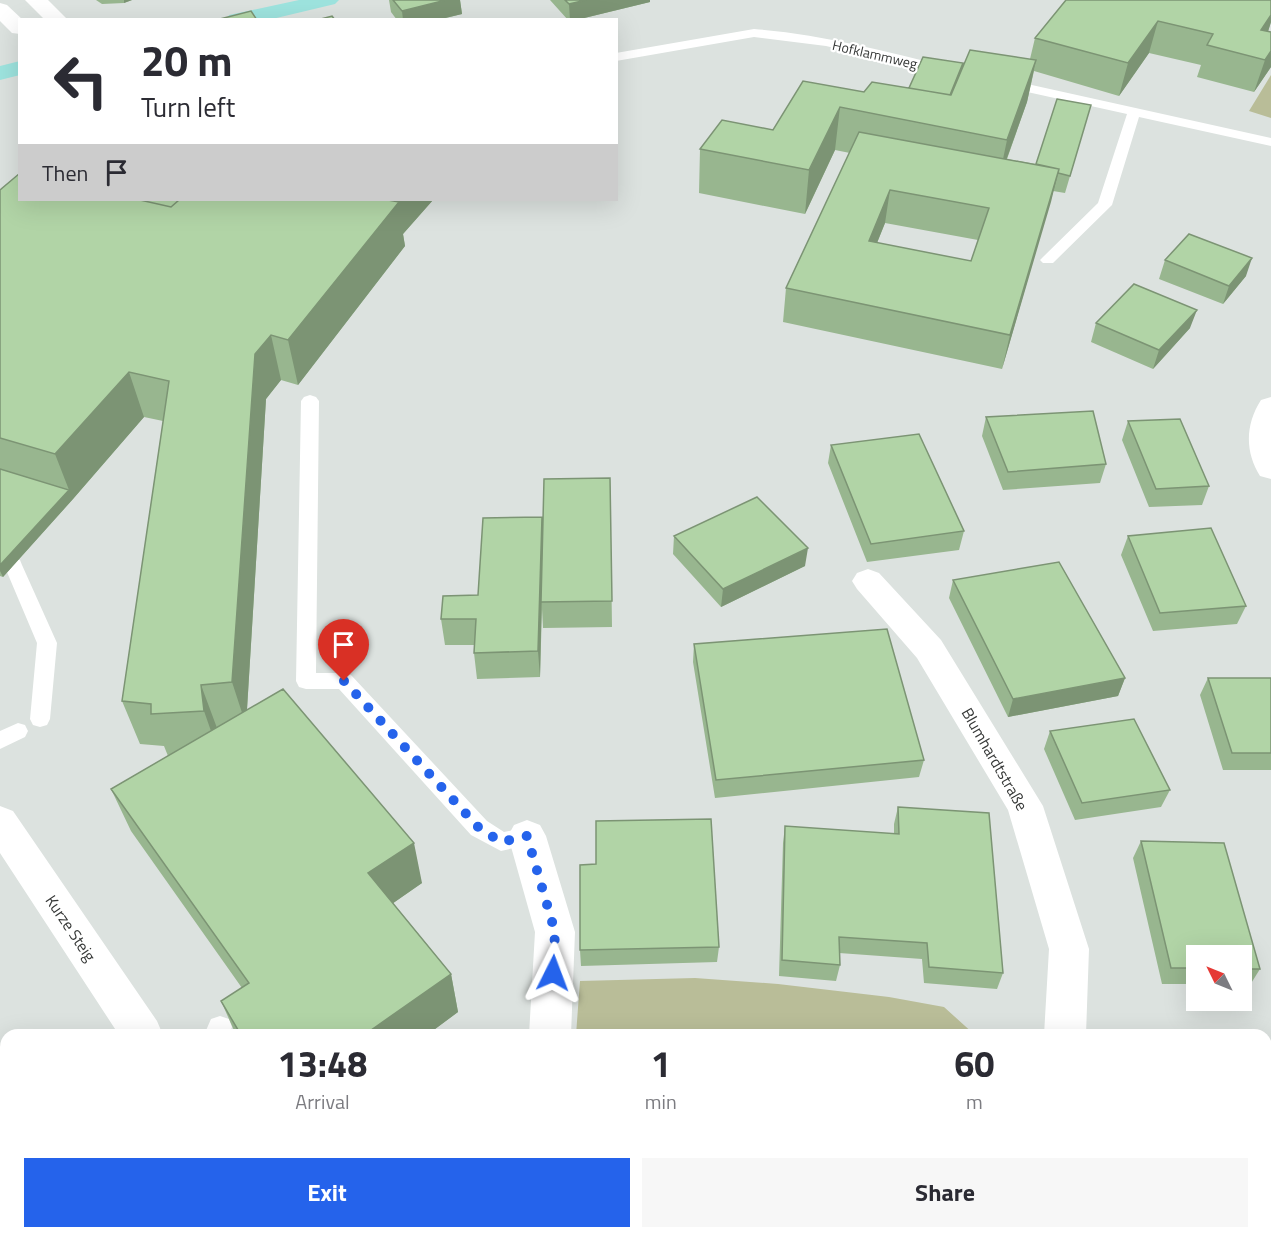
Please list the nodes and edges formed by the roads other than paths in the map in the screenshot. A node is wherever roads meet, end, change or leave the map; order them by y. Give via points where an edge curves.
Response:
1 (36, 0) edge
2 (328, 0) edge
3 (0, 9) edge
4 (56, 18) edge
5 (246, 18) edge
6 (18, 26) edge
7 (618, 57) edge
8 (18, 68) edge
9 (0, 73) edge
10 (961, 73) edge
11 (996, 81) edge
12 (1134, 112) junction
13 (1271, 142) edge
14 (1048, 260) dead end
15 (310, 401) dead end
16 (1271, 407) edge
17 (1271, 469) edge
18 (13, 565) edge
19 (868, 581) dead end
20 (40, 719) dead end
21 (0, 822) edge
22 (527, 836) joint
23 (138, 1029) edge
24 (550, 1029) edge
25 (1065, 1029) edge

1 - 4 street
2 - 5 main road
3 - 6 street
7 - 10 lane, Hofklammweg via 754,33 775,34
8 - 9 main road
11 - 12 lane
12 - 13 lane
12 - 14 lane via 1105,205
15 - 22 lane via 306,681 344,681 479,828 501,842
16 - 17 street via 1262,437
18 - 20 lane via 47,643
19 - 25 street, Blumhardtstraße via 928,649 1025,806 1069,949
21 - 23 street, Kurze Steig
22 - 24 street via 555,932

